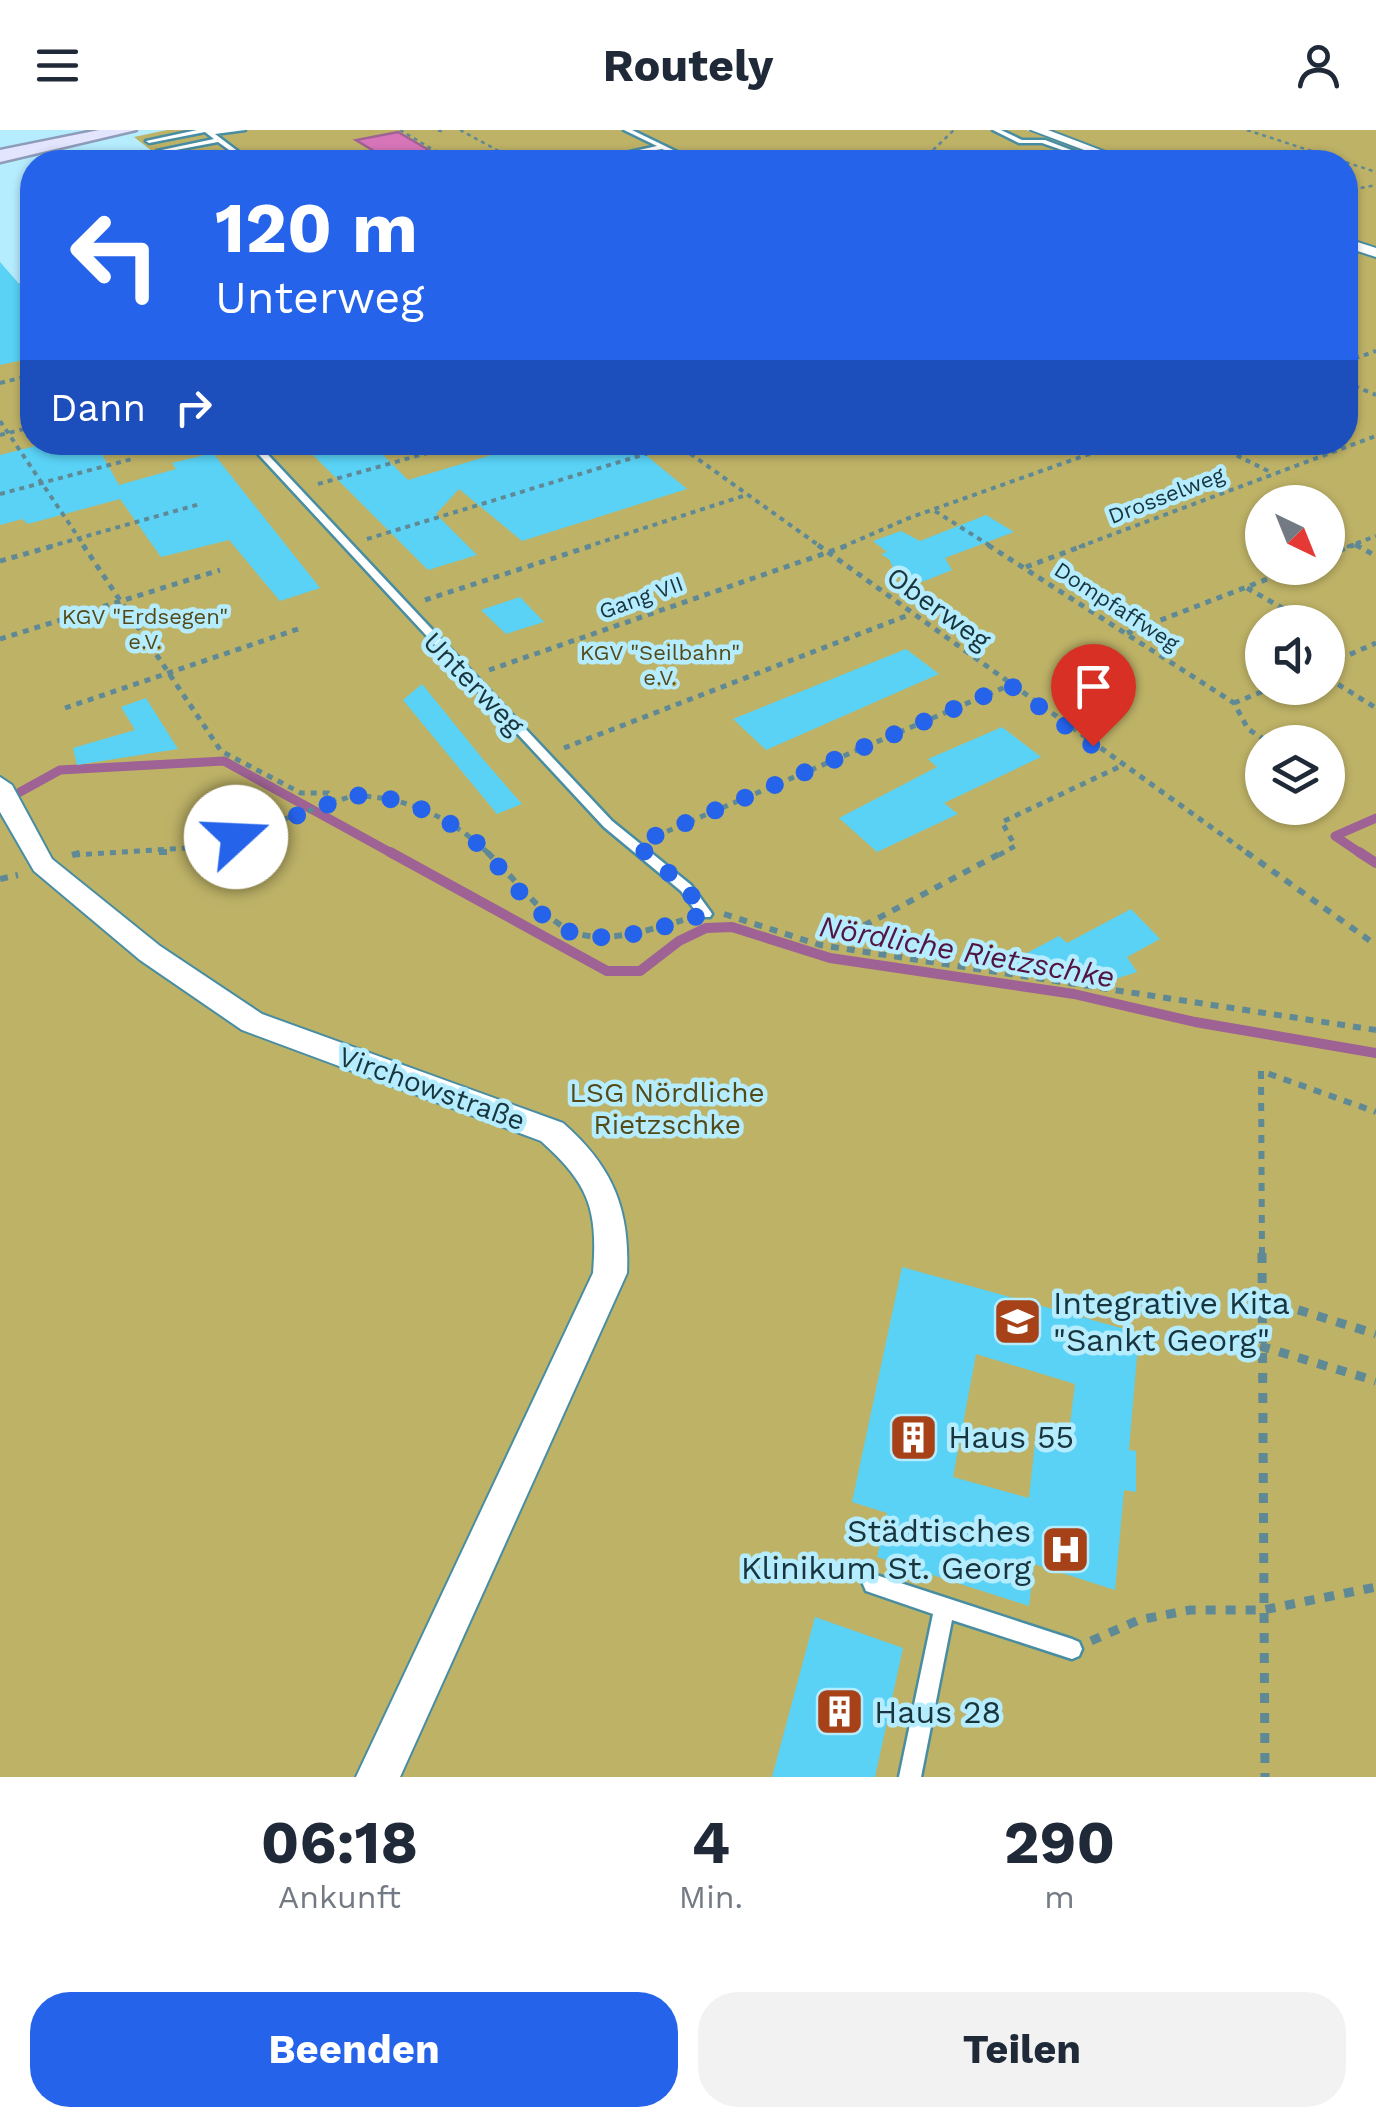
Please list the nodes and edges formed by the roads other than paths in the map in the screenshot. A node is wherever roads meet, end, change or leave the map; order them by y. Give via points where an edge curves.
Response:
1 (127, 130) edge
2 (223, 130) edge
3 (242, 130) edge
4 (627, 130) edge
5 (996, 130) edge
6 (1037, 130) edge
7 (208, 132) edge
8 (219, 140) junction
9 (149, 141) dead end
10 (663, 147) junction
11 (29, 150) edge
12 (160, 150) dead end
13 (233, 150) edge
14 (648, 150) edge
15 (669, 150) edge
16 (1067, 150) edge
17 (1093, 150) edge
18 (263, 455) edge
19 (6, 799) edge
20 (705, 914) road end
21 (873, 1584) dead end
22 (944, 1608) junction
23 (1072, 1650) road end
24 (378, 1777) edge
25 (910, 1777) edge

1 - 11 main road
2 - 3 lane
2 - 7 lane
4 - 10 lane
5 - 16 lane
6 - 17 street
7 - 8 lane
7 - 9 lane
8 - 12 lane
8 - 13 lane
10 - 14 lane
10 - 15 lane
18 - 20 lane, Unterweg via 608,824 686,888
19 - 24 street, Virchowstraße via 43,865 150,953 252,1022 552,1132 603,1187 614,1227 610,1273
21 - 22 lane
22 - 23 lane
22 - 25 lane

